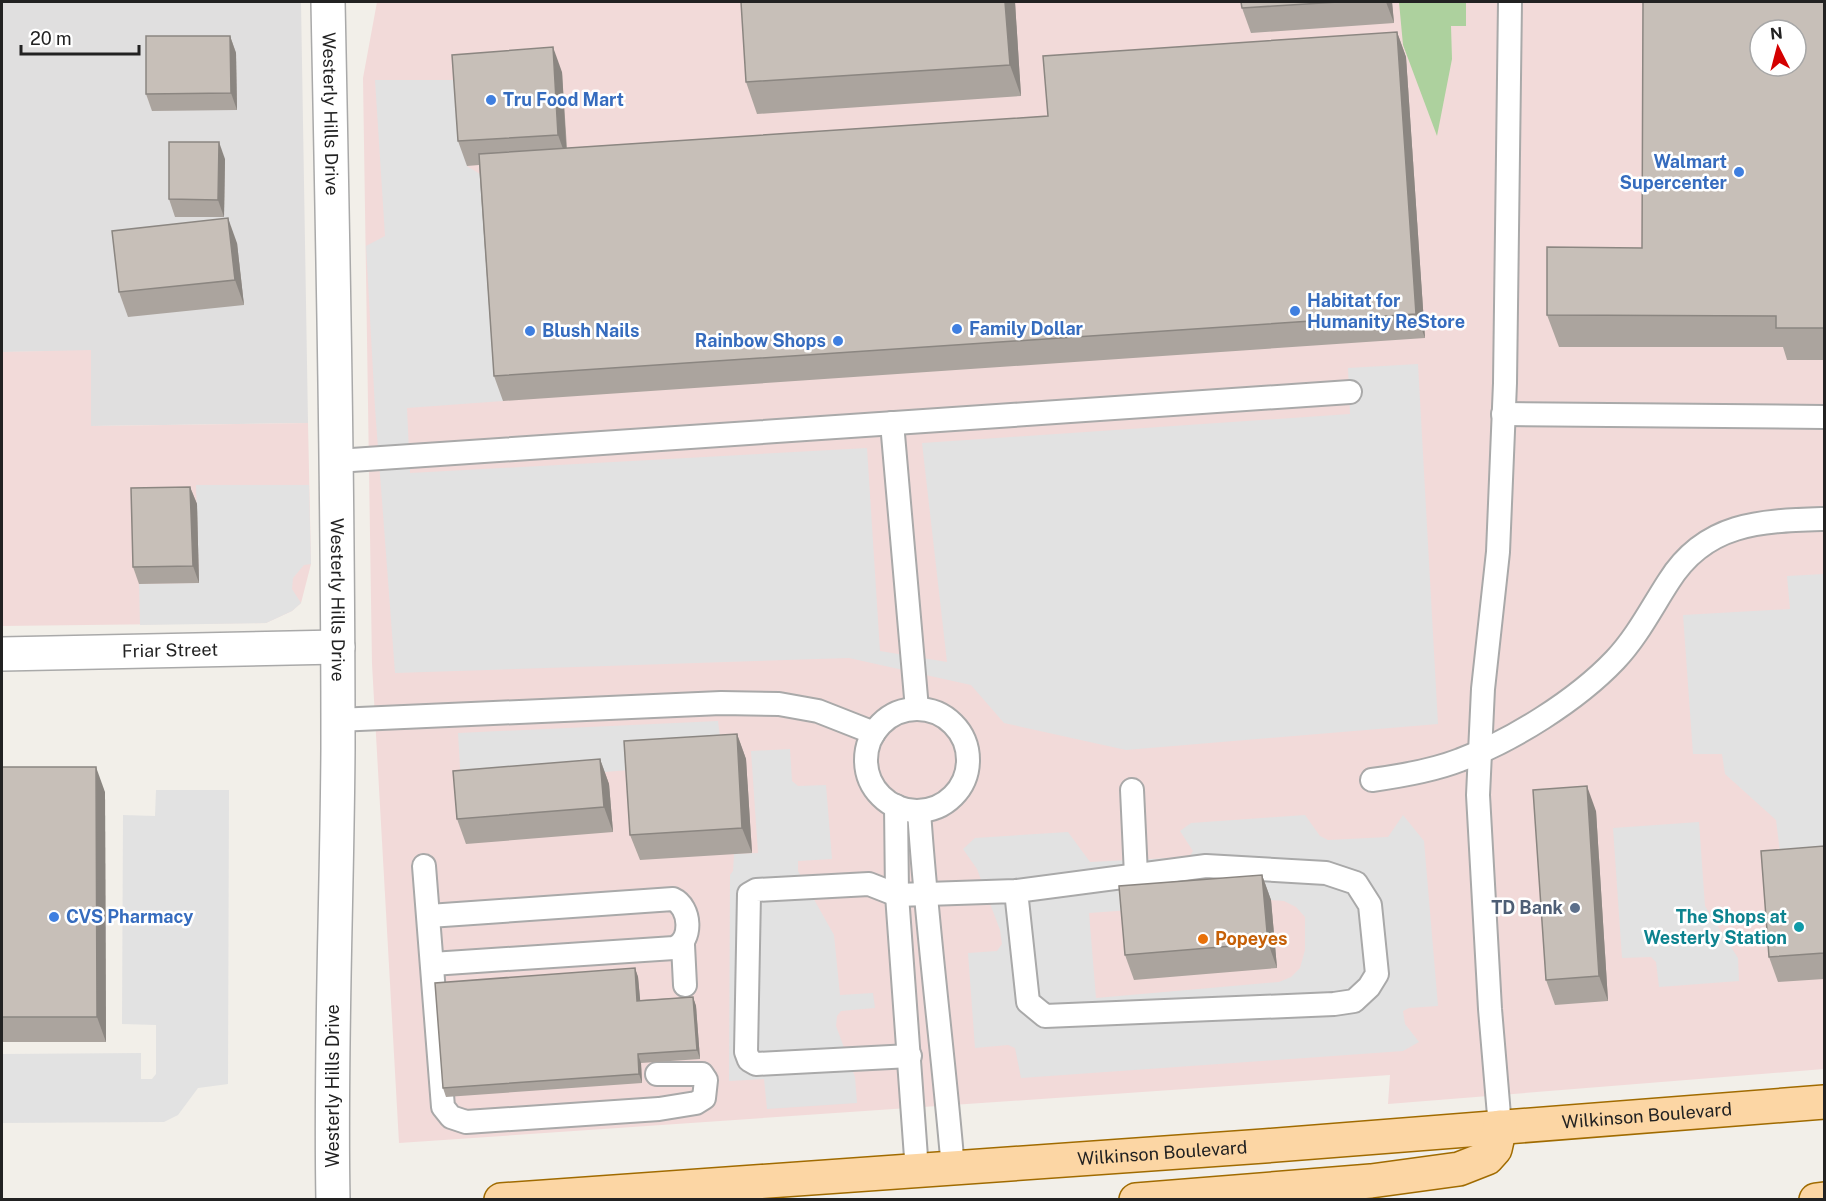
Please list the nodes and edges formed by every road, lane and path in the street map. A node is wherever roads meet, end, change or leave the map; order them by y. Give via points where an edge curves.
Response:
1 (328, 2) edge
2 (1510, 2) edge
3 (1350, 392) dead end
4 (1503, 414) junction
5 (1824, 417) edge
6 (892, 423) junction
7 (337, 461) junction
8 (1824, 519) edge
9 (338, 648) junction
10 (2, 654) edge
11 (917, 709) junction
12 (337, 720) junction
13 (874, 733) junction
14 (1480, 752) junction
15 (1372, 780) dead end
16 (1132, 790) dead end
17 (896, 806) junction
18 (920, 811) junction
19 (424, 866) dead end
20 (1136, 875) junction
21 (1016, 891) junction
22 (925, 893) junction
23 (897, 895) junction
24 (429, 916) junction
25 (683, 945) junction
26 (432, 964) junction
27 (685, 985) dead end
28 (910, 1056) junction
29 (657, 1074) dead end
30 (1824, 1102) edge
31 (1500, 1127) junction
32 (953, 1169) junction
33 (917, 1171) junction
34 (1824, 1198) edge
35 (333, 1200) edge
36 (501, 1200) edge
37 (1136, 1200) edge
38 (1815, 1200) edge

1 - 7 street, Westerly Hills Drive
2 - 4 lane
3 - 6 lane
4 - 5 lane
4 - 14 lane via 1498,552
6 - 7 lane
6 - 11 lane
7 - 9 street, Westerly Hills Drive
8 - 14 lane via 1742,526 1706,541 1678,566 1632,638 1596,678 1512,736
9 - 10 street, Friar Street
9 - 12 street, Westerly Hills Drive
11 - 13 lane via 900,712
11 - 18 lane via 948,720 967,747 969,763 965,778 947,801
12 - 13 lane via 721,703 779,704 818,711
12 - 35 street, Westerly Hills Drive
13 - 17 lane via 866,763 870,778 878,792
14 - 15 lane via 1430,769
14 - 31 lane via 1480,839
16 - 20 lane
17 - 18 lane
17 - 23 lane
18 - 22 lane
19 - 24 lane
20 - 21 lane
20 - 21 lane via 1206,866 1326,873 1356,883 1370,905 1377,974 1354,1000 1334,1004 1045,1016 1028,1002
21 - 22 lane
22 - 23 lane
22 - 32 lane
23 - 28 lane
23 - 28 lane via 869,884 756,890 749,894 746,1053 756,1064
24 - 25 lane via 673,899 685,910 687,938
24 - 26 lane
25 - 26 lane
25 - 27 lane
26 - 29 lane via 443,1107 451,1117 466,1122 648,1109 696,1103 704,1098 706,1080 702,1074
28 - 33 lane
30 - 31 main road, Wilkinson Boulevard
31 - 32 main road, Wilkinson Boulevard
31 - 37 main road via 1495,1149 1487,1158 1459,1168 1371,1181
32 - 33 main road, Wilkinson Boulevard
33 - 36 main road, Wilkinson Boulevard
34 - 38 main road

